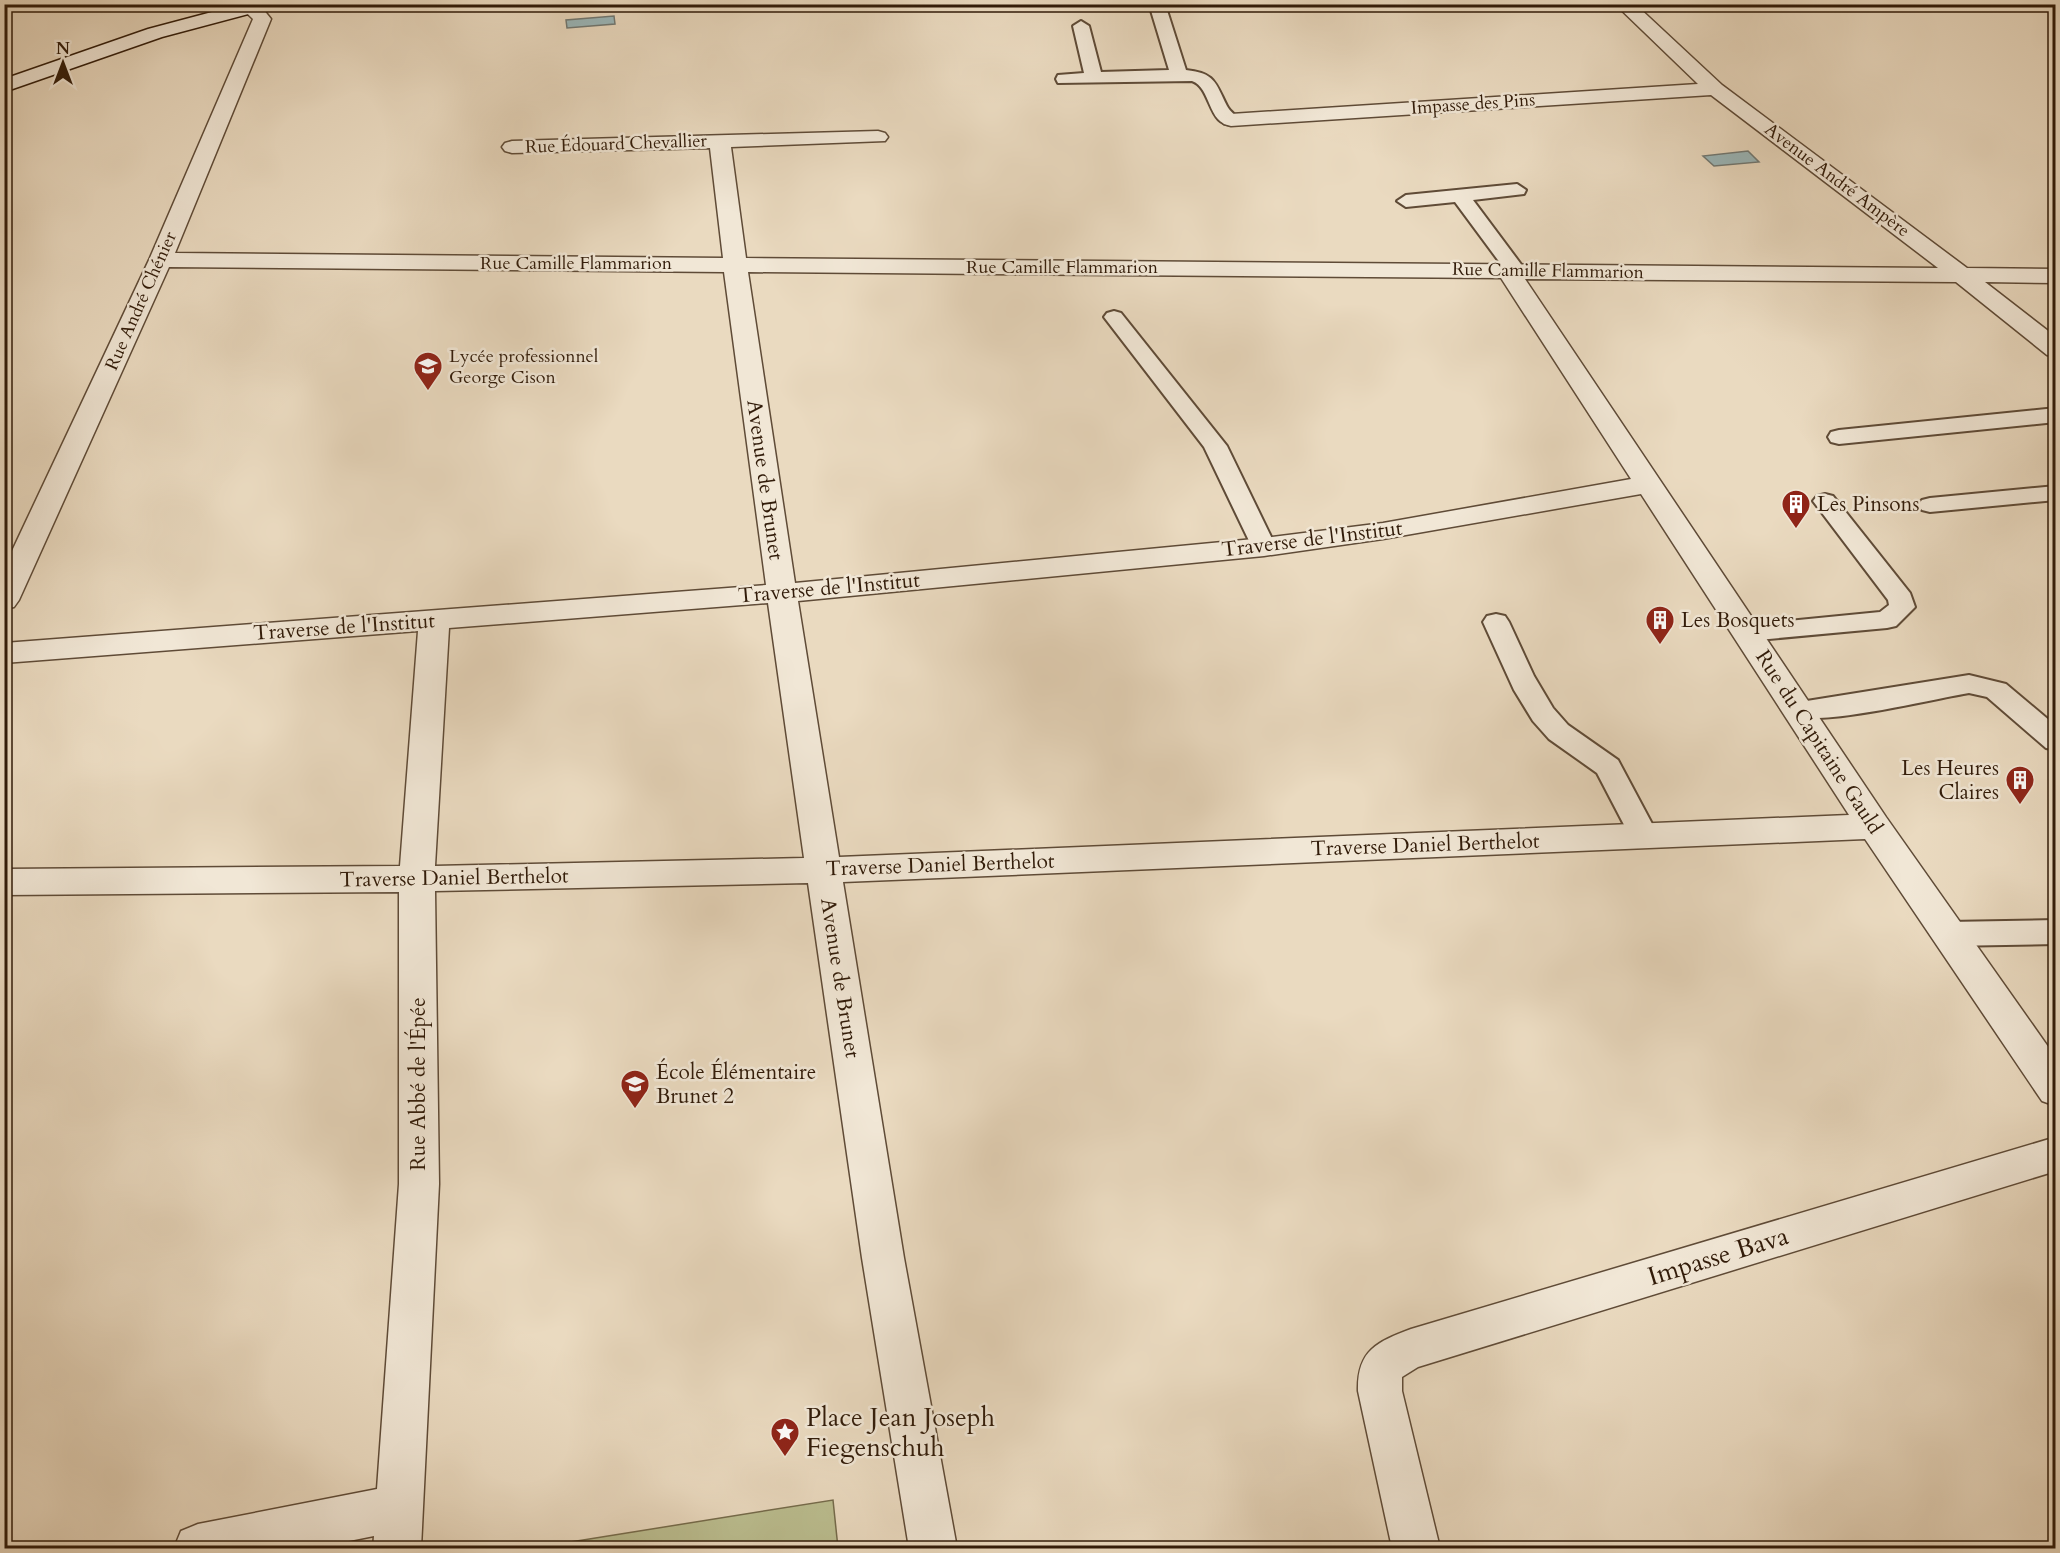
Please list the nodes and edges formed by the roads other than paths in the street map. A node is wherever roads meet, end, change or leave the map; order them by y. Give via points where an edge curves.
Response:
1 (1157, 4) edge
2 (1624, 4) edge
3 (254, 6) edge
4 (1080, 26) dead end
5 (1179, 75) junction
6 (1094, 78) junction
7 (1064, 80) dead end
8 (4, 86) edge
9 (1715, 89) junction
10 (1231, 120) joint
11 (878, 137) dead end
12 (720, 141) junction
13 (512, 147) dead end
14 (1517, 190) dead end
15 (1460, 196) junction
16 (1406, 201) dead end
17 (160, 260) junction
18 (734, 264) junction
19 (1513, 271) junction
20 (2055, 276) edge
21 (1963, 277) junction
22 (1114, 317) dead end
23 (2055, 350) edge
24 (2055, 415) edge
25 (1839, 437) dead end
26 (1648, 484) junction
27 (2055, 493) edge
28 (1825, 501) dead end
29 (1929, 506) dead end
30 (1264, 547) junction
31 (782, 592) junction
32 (4, 600) edge
33 (434, 620) junction
34 (1496, 622) dead end
35 (1747, 633) junction
36 (4, 653) edge
37 (1797, 710) junction
38 (2055, 741) edge
39 (1874, 826) junction
40 (1643, 836) junction
41 (823, 870) junction
42 (417, 879) junction
43 (4, 882) edge
44 (2055, 932) edge
45 (1948, 934) junction
46 (2055, 1090) edge
47 (2055, 1154) edge
48 (398, 1528) edge
49 (198, 1548) edge
50 (933, 1548) edge
51 (1416, 1548) edge

1 - 5 lane
2 - 9 street, Avenue André Ampère
3 - 8 street via 155,33
3 - 17 street, Rue André Chénier via 262,19
4 - 6 lane
5 - 6 lane
5 - 10 lane via 1207,82 1220,113
6 - 7 lane
9 - 10 street, Impasse des Pins
9 - 21 street, Avenue André Ampère
11 - 12 street, Rue Édouard Chevallier
12 - 13 street, Rue Édouard Chevallier
12 - 18 street, Rue Édouard Chevallier
14 - 15 lane
15 - 16 lane
15 - 19 lane
17 - 18 street, Rue Camille Flammarion
17 - 32 street, Rue André Chénier
18 - 19 street, Rue Camille Flammarion
18 - 31 street, Avenue de Brunet
19 - 21 street, Rue Camille Flammarion
19 - 26 street, Rue du Capitaine Gauld
20 - 21 street, Rue Camille Flammarion
21 - 23 street, Avenue André Ampère
22 - 30 lane via 1215,446
24 - 25 lane
26 - 30 street, Traverse de l'Institut via 1383,531
26 - 35 street, Rue du Capitaine Gauld
27 - 29 lane
28 - 35 lane via 1901,599 1902,607 1887,620
30 - 31 street, Traverse de l'Institut
31 - 33 street, Traverse de l'Institut
31 - 41 street, Avenue de Brunet
33 - 36 street, Traverse de l'Institut
33 - 42 street, Rue Abbé de l'Épée
34 - 40 lane via 1540,712 1562,735 1608,767
35 - 37 street, Rue du Capitaine Gauld
37 - 38 lane via 1844,706 1942,687 1983,685 2012,701
37 - 39 street, Rue du Capitaine Gauld
39 - 40 street, Traverse Daniel Berthelot
39 - 45 street, Rue du Capitaine Gauld
40 - 41 street, Traverse Daniel Berthelot
41 - 42 street, Traverse Daniel Berthelot
41 - 50 street, Avenue de Brunet
42 - 43 street, Traverse Daniel Berthelot
42 - 48 street, Rue Abbé de l'Épée via 419,1184
44 - 45 lane
45 - 46 street, Rue du Capitaine Gauld
47 - 51 street, Impasse Bava via 1411,1349 1383,1364 1379,1371 1380,1391
48 - 49 street

